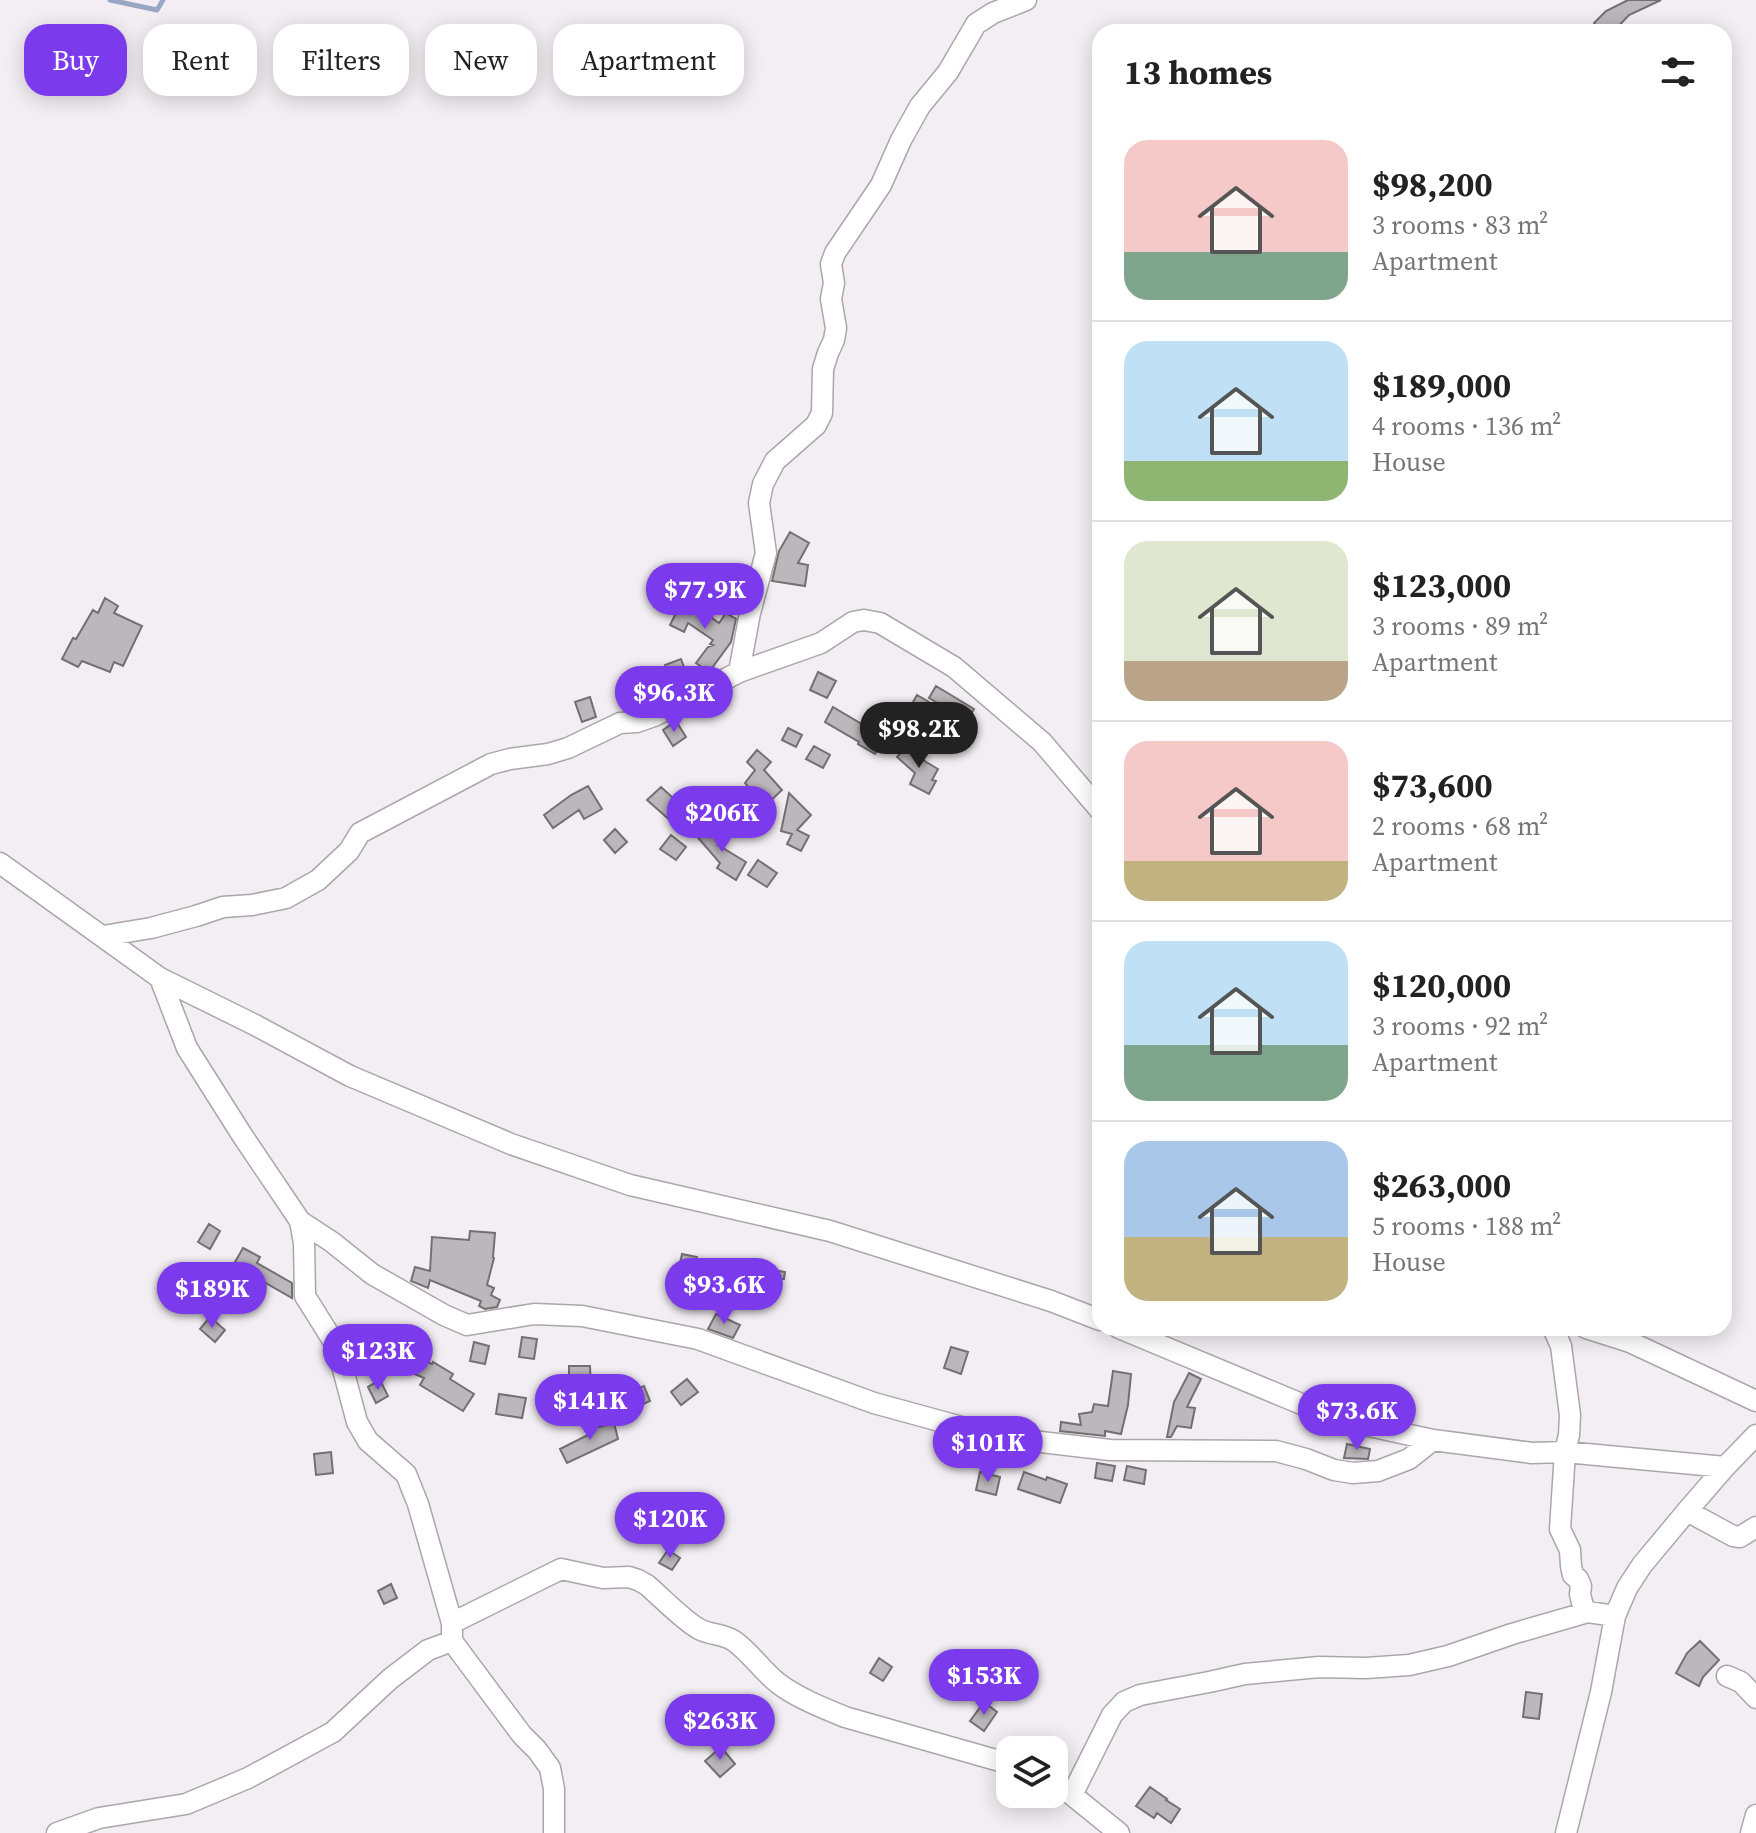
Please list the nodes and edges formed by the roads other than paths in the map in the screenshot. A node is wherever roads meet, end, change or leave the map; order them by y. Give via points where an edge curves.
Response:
1 (1026, 0) edge
2 (739, 672) junction
3 (1092, 801) edge
4 (0, 863) edge
5 (103, 936) junction
6 (160, 978) junction
7 (300, 1221) junction
8 (1092, 1317) edge
9 (1138, 1336) edge
10 (1557, 1336) edge
11 (1610, 1336) edge
12 (1756, 1401) edge
13 (1756, 1435) edge
14 (1433, 1440) junction
15 (1565, 1452) junction
16 (1725, 1467) junction
17 (1687, 1511) junction
18 (1756, 1527) edge
19 (1588, 1612) junction
20 (1615, 1616) junction
21 (452, 1632) junction
22 (1727, 1676) dead end
23 (1756, 1698) edge
24 (996, 1760) edge
25 (1068, 1792) edge
26 (1072, 1795) junction
27 (1756, 1815) edge
28 (57, 1833) edge
29 (554, 1833) edge
30 (1119, 1833) edge
31 (1566, 1833) edge
32 (1751, 1833) edge

1 - 2 street via 976,24 920,106 881,185 835,253 831,299 836,328 823,369 822,413 816,425 775,461 763,484 759,503 766,553
2 - 3 street via 821,643 853,622 880,623 954,667 1042,742
2 - 5 street via 654,716 620,723 568,748 491,764 360,833 318,880 286,898
4 - 5 street
5 - 6 street
6 - 7 street via 187,1048
6 - 8 street via 350,1076 511,1144 630,1185 830,1231
7 - 14 street via 372,1274 467,1325 534,1314 582,1316 698,1339 874,1403 998,1437 1110,1450 1276,1451 1353,1473 1378,1471 1409,1459
7 - 21 street via 305,1296 337,1347 357,1422 368,1441 406,1474
9 - 14 street via 1324,1413
10 - 15 street via 1568,1386
11 - 12 street
13 - 16 street
14 - 15 street
15 - 16 street
15 - 19 street via 1560,1529
16 - 17 street
17 - 18 street via 1733,1536
17 - 20 street via 1642,1565
19 - 20 street
19 - 26 street via 1409,1665 1245,1674 1140,1695 1112,1715
20 - 31 street
21 - 24 street via 561,1569 603,1578 629,1577 698,1629 729,1638 780,1685 820,1707
21 - 28 street via 333,1732 248,1778 186,1804 99,1818
21 - 29 street via 550,1768
22 - 23 street
25 - 26 street
26 - 30 street
27 - 32 street

